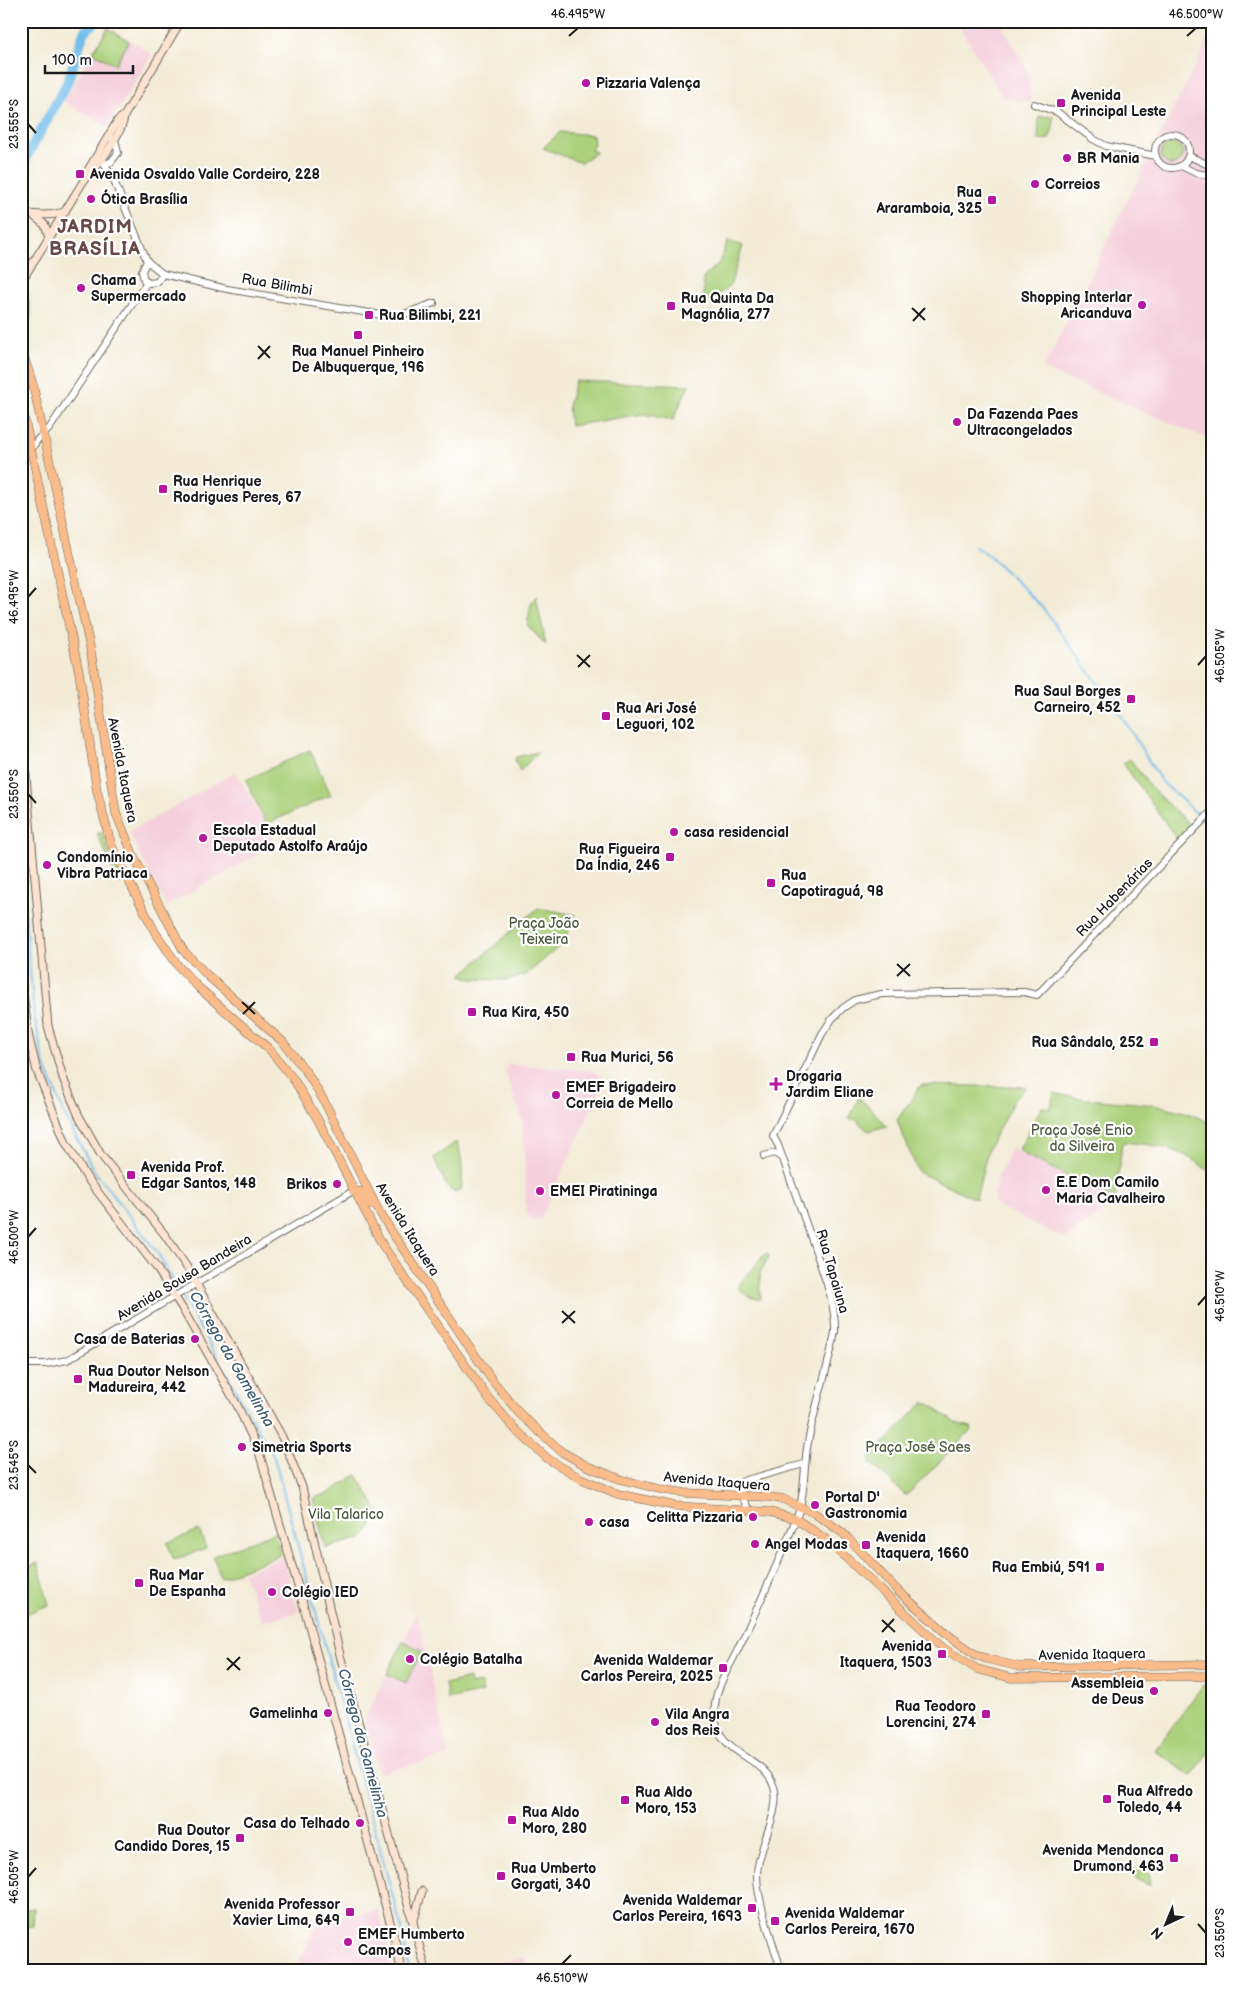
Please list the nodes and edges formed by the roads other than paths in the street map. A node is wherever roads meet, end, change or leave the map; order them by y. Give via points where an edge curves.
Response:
1 (181, 21) edge
2 (1034, 104) dead end
3 (111, 138) junction
4 (101, 149) junction
5 (1156, 156) junction
6 (1189, 156) junction
7 (105, 162) junction
8 (1181, 166) junction
9 (1213, 167) edge
10 (1213, 176) edge
11 (86, 177) junction
12 (21, 212) edge
13 (65, 212) junction
14 (34, 216) junction
15 (49, 237) junction
16 (147, 262) junction
17 (163, 274) junction
18 (21, 282) edge
19 (147, 282) junction
20 (434, 303) dead end
21 (21, 347) edge
22 (21, 403) edge
23 (46, 432) junction
24 (31, 450) junction
25 (21, 720) edge
26 (1211, 812) edge
27 (21, 979) edge
28 (773, 1136) joint
29 (764, 1156) dead end
30 (784, 1160) junction
31 (353, 1191) junction
32 (392, 1234) junction
33 (196, 1285) junction
34 (177, 1296) junction
35 (21, 1364) edge
36 (804, 1464) junction
37 (741, 1495) junction
38 (800, 1506) junction
39 (749, 1510) junction
40 (796, 1519) junction
41 (1213, 1664) edge
42 (1213, 1676) edge
43 (422, 1891) dead end
44 (413, 1922) junction
45 (402, 1970) edge
46 (426, 1970) edge
47 (781, 1970) edge

1 - 3 main road via 124,116 118,120
2 - 5 street via 1058,112 1106,146
3 - 4 main road
3 - 7 main road
3 - 7 street via 118,153
4 - 7 main road via 99,158
4 - 11 main road
5 - 6 street via 1158,141 1176,134 1189,147
5 - 8 street via 1164,166
6 - 8 street
6 - 9 street
7 - 11 main road
7 - 16 street
8 - 10 street
11 - 13 main road
12 - 14 main road
13 - 14 main road
13 - 15 main road
14 - 15 main road via 45,225
15 - 18 main road
16 - 17 street
16 - 19 street via 142,271
17 - 19 street via 156,282
17 - 20 street, Rua Bilimbi via 387,316 399,316
19 - 23 street
21 - 23 main road, Avenida Itaquera
22 - 24 main road, Avenida Itaquera
23 - 24 street
23 - 32 main road, Avenida Itaquera via 91,652 116,813 126,840 183,950 283,1042 307,1073
24 - 31 main road, Avenida Itaquera via 79,672 97,791 116,856 155,932 179,967 270,1050 294,1080
25 - 33 main road via 48,1026 63,1078 101,1155 170,1242
26 - 28 street, Rua Habenárias via 1037,995 1024,992 882,994 855,1000 837,1012 822,1034
27 - 34 main road via 37,1072 66,1143 87,1178
28 - 30 street, Rua Tapaiuna
29 - 30 street via 775,1154
30 - 36 street, Rua Tapaiuna via 819,1262 835,1321
31 - 32 main road via 359,1190 364,1194
31 - 33 street, Avenida Sousa Bandeira
31 - 39 main road, Avenida Itaquera via 383,1246 488,1398 548,1459 580,1478 618,1494 696,1508
32 - 37 main road, Avenida Itaquera via 512,1406 562,1452 606,1474 653,1488
33 - 34 street, Avenida Sousa Bandeira
33 - 44 main road via 282,1437 302,1487 340,1655
34 - 35 street, Avenida Sousa Bandeira via 67,1360
34 - 45 main road via 259,1452
36 - 37 street via 743,1481
36 - 38 street, Rua Tapaiuna
37 - 38 main road, Avenida Itaquera via 769,1497
37 - 39 street
38 - 40 street, Rua Tapaiuna
38 - 41 main road, Avenida Itaquera via 843,1533 918,1610 952,1638 981,1656 1020,1667
39 - 40 main road, Avenida Itaquera
40 - 42 main road, Avenida Itaquera via 828,1541 943,1648 977,1669 1011,1678
40 - 47 street, Rua Tapaiuna via 718,1691 715,1708 721,1736 767,1775 774,1786 776,1798 757,1876 759,1895
43 - 44 main road
44 - 46 main road

